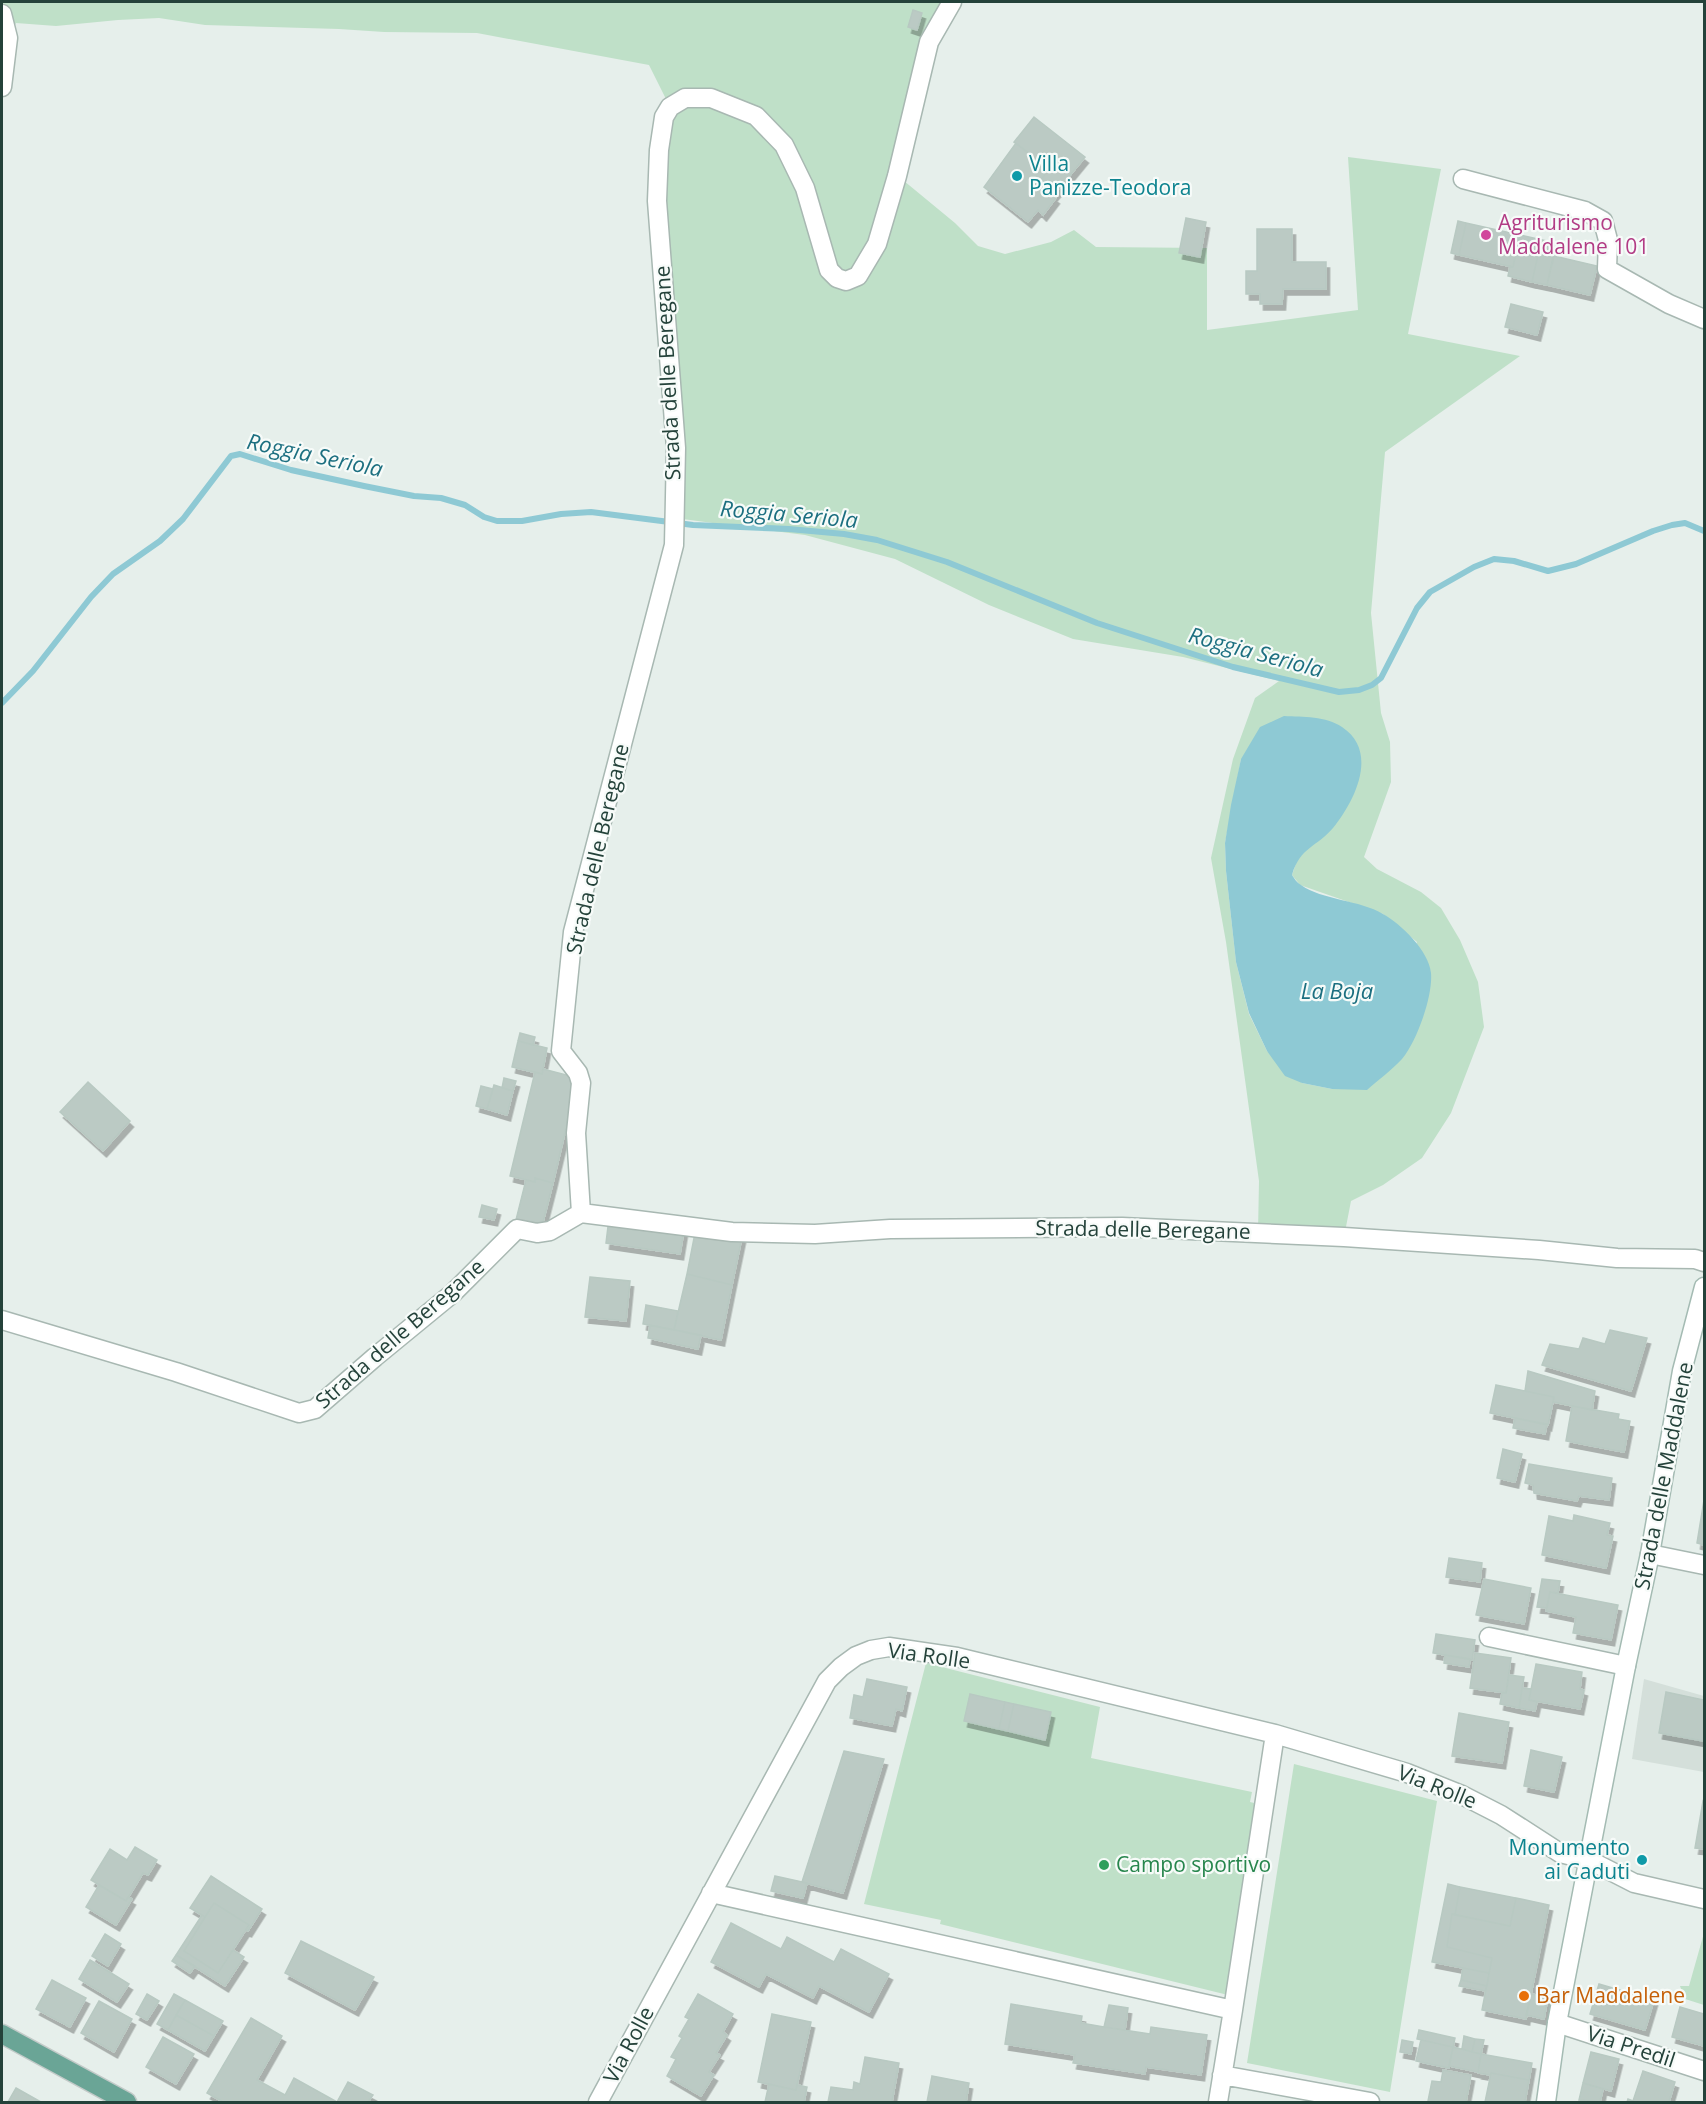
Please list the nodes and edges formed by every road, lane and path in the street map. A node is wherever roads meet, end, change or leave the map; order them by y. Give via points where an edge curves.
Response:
1 (952, 2) edge
2 (2, 14) edge
3 (2, 87) edge
4 (1463, 179) dead end
5 (1704, 319) edge
6 (581, 1213) junction
7 (1704, 1262) edge
8 (1704, 1287) edge
9 (2, 1320) edge
10 (1650, 1554) junction
11 (1704, 1565) edge
12 (1489, 1637) dead end
13 (1626, 1666) junction
14 (1275, 1734) junction
15 (1589, 1860) junction
16 (711, 1893) junction
17 (1704, 1899) edge
18 (1233, 2010) junction
19 (1557, 2024) junction
20 (2, 2034) edge
21 (1704, 2071) edge
22 (1222, 2075) junction
23 (128, 2103) edge
24 (598, 2103) edge
25 (1218, 2103) edge
26 (1370, 2103) edge
27 (1546, 2103) edge

1 - 6 street, Strada delle Beregane via 929,42 877,244 858,276 846,281 829,270 805,188 784,145 756,116 711,98 685,98 670,107 664,117 657,201 676,448 675,525 671,556 573,932 561,1051 581,1083 576,1133
2 - 3 street via 8,38
4 - 5 street via 1585,211 1603,221 1608,240 1607,268
6 - 7 street, Strada delle Beregane via 732,1232 814,1234 890,1228 1122,1227 1354,1237
6 - 9 street, Strada delle Beregane via 550,1231 517,1229 453,1293 315,1409 299,1413
8 - 10 street, Strada delle Maddalene via 1682,1371
10 - 11 street
10 - 13 street, Strada delle Maddalene
12 - 13 street
13 - 15 street, Strada delle Maddalene
14 - 15 street, Via Rolle via 1407,1773 1462,1795 1560,1853
14 - 16 street, Via Rolle via 957,1658 889,1647 871,1650 840,1666 827,1681
14 - 18 street
15 - 17 street, Via Rolle via 1634,1883
15 - 19 street, Strada delle Maddalene
16 - 18 street
16 - 24 street, Via Rolle
18 - 22 street
19 - 21 street, Via Predil
19 - 27 street, Strada delle Maddalene
20 - 23 main road
22 - 25 street
22 - 26 street

